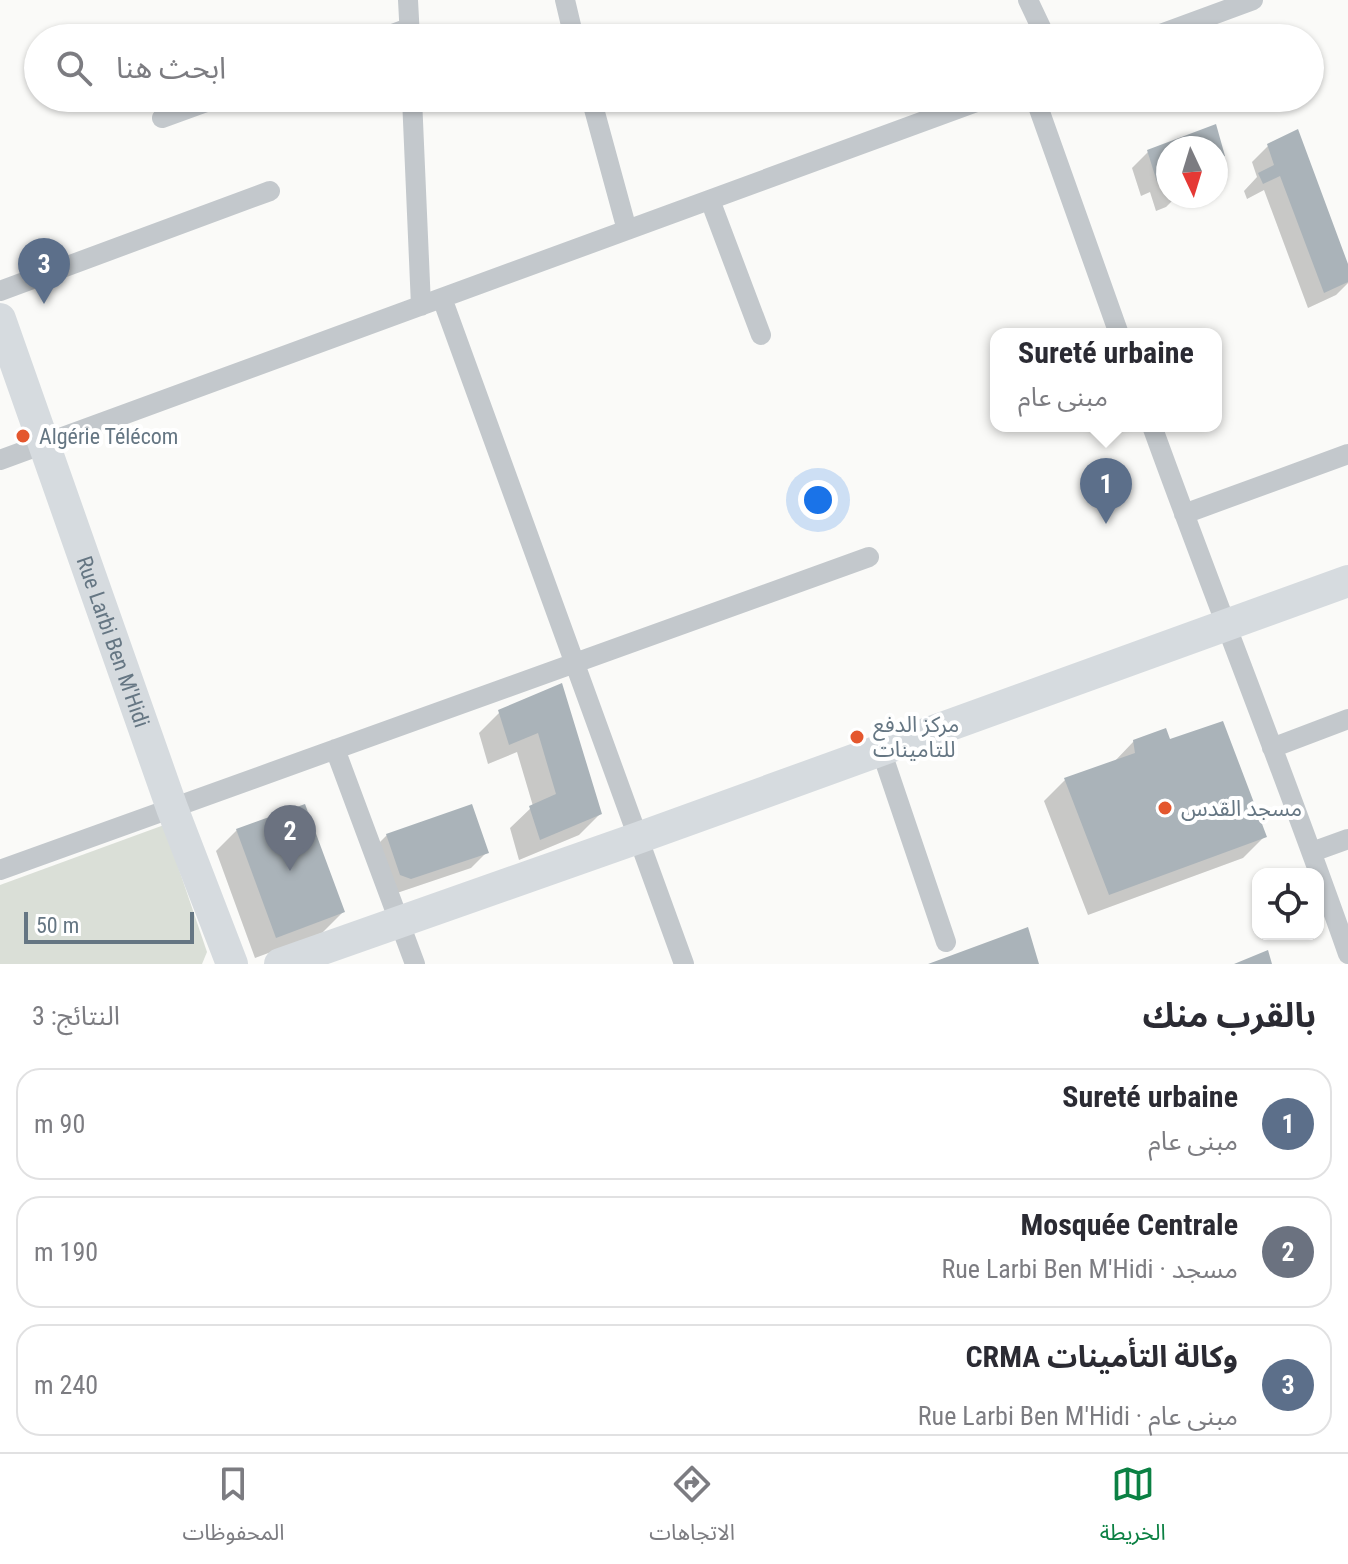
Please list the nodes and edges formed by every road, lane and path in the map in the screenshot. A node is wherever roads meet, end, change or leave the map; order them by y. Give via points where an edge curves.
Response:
1 (408, 0) edge
2 (565, 0) edge
3 (1028, 0) edge
4 (1253, 0) edge
5 (409, 24) edge
6 (571, 24) edge
7 (1039, 24) edge
8 (1188, 24) edge
9 (178, 112) edge
10 (413, 112) edge
11 (595, 112) edge
12 (949, 112) edge
13 (1040, 112) edge
14 (162, 118) dead end
15 (270, 191) dead end
16 (710, 200) junction
17 (627, 230) junction
18 (0, 291) edge
19 (442, 298) junction
20 (421, 306) junction
21 (0, 319) edge
22 (1117, 328) edge
23 (761, 335) dead end
24 (1154, 432) edge
25 (45, 444) junction
26 (1348, 454) edge
27 (0, 460) edge
28 (1184, 514) junction
29 (869, 557) dead end
30 (1348, 581) edge
31 (1225, 627) junction
32 (575, 662) junction
33 (1348, 719) edge
34 (1272, 748) junction
35 (335, 749) junction
36 (881, 750) junction
37 (172, 808) junction
38 (638, 838) junction
39 (1348, 839) edge
40 (1312, 852) junction
41 (0, 870) edge
42 (400, 922) junction
43 (946, 942) dead end
44 (1348, 954) edge
45 (232, 964) edge
46 (280, 964) edge
47 (415, 964) edge
48 (684, 964) edge

1 - 5 street
2 - 6 street
3 - 7 street
4 - 8 street
9 - 14 street
10 - 20 street
11 - 17 street
12 - 16 street
13 - 22 street
15 - 18 street
16 - 17 street
16 - 23 street
17 - 19 street
19 - 20 street
19 - 32 street
20 - 25 street
21 - 25 main road, Rue Larbi Ben M'Hidi
24 - 28 street
25 - 27 street
25 - 37 main road, Rue Larbi Ben M'Hidi
26 - 28 street
28 - 31 street
29 - 32 street
30 - 31 main road
31 - 34 street
31 - 36 main road
32 - 35 street
32 - 38 street
33 - 34 street
34 - 40 street
35 - 37 street
35 - 42 street
36 - 38 main road
36 - 43 street
37 - 41 street
37 - 45 main road, Rue Larbi Ben M'Hidi
38 - 42 main road
38 - 48 street
39 - 40 street
40 - 44 street
42 - 46 main road
42 - 47 street

